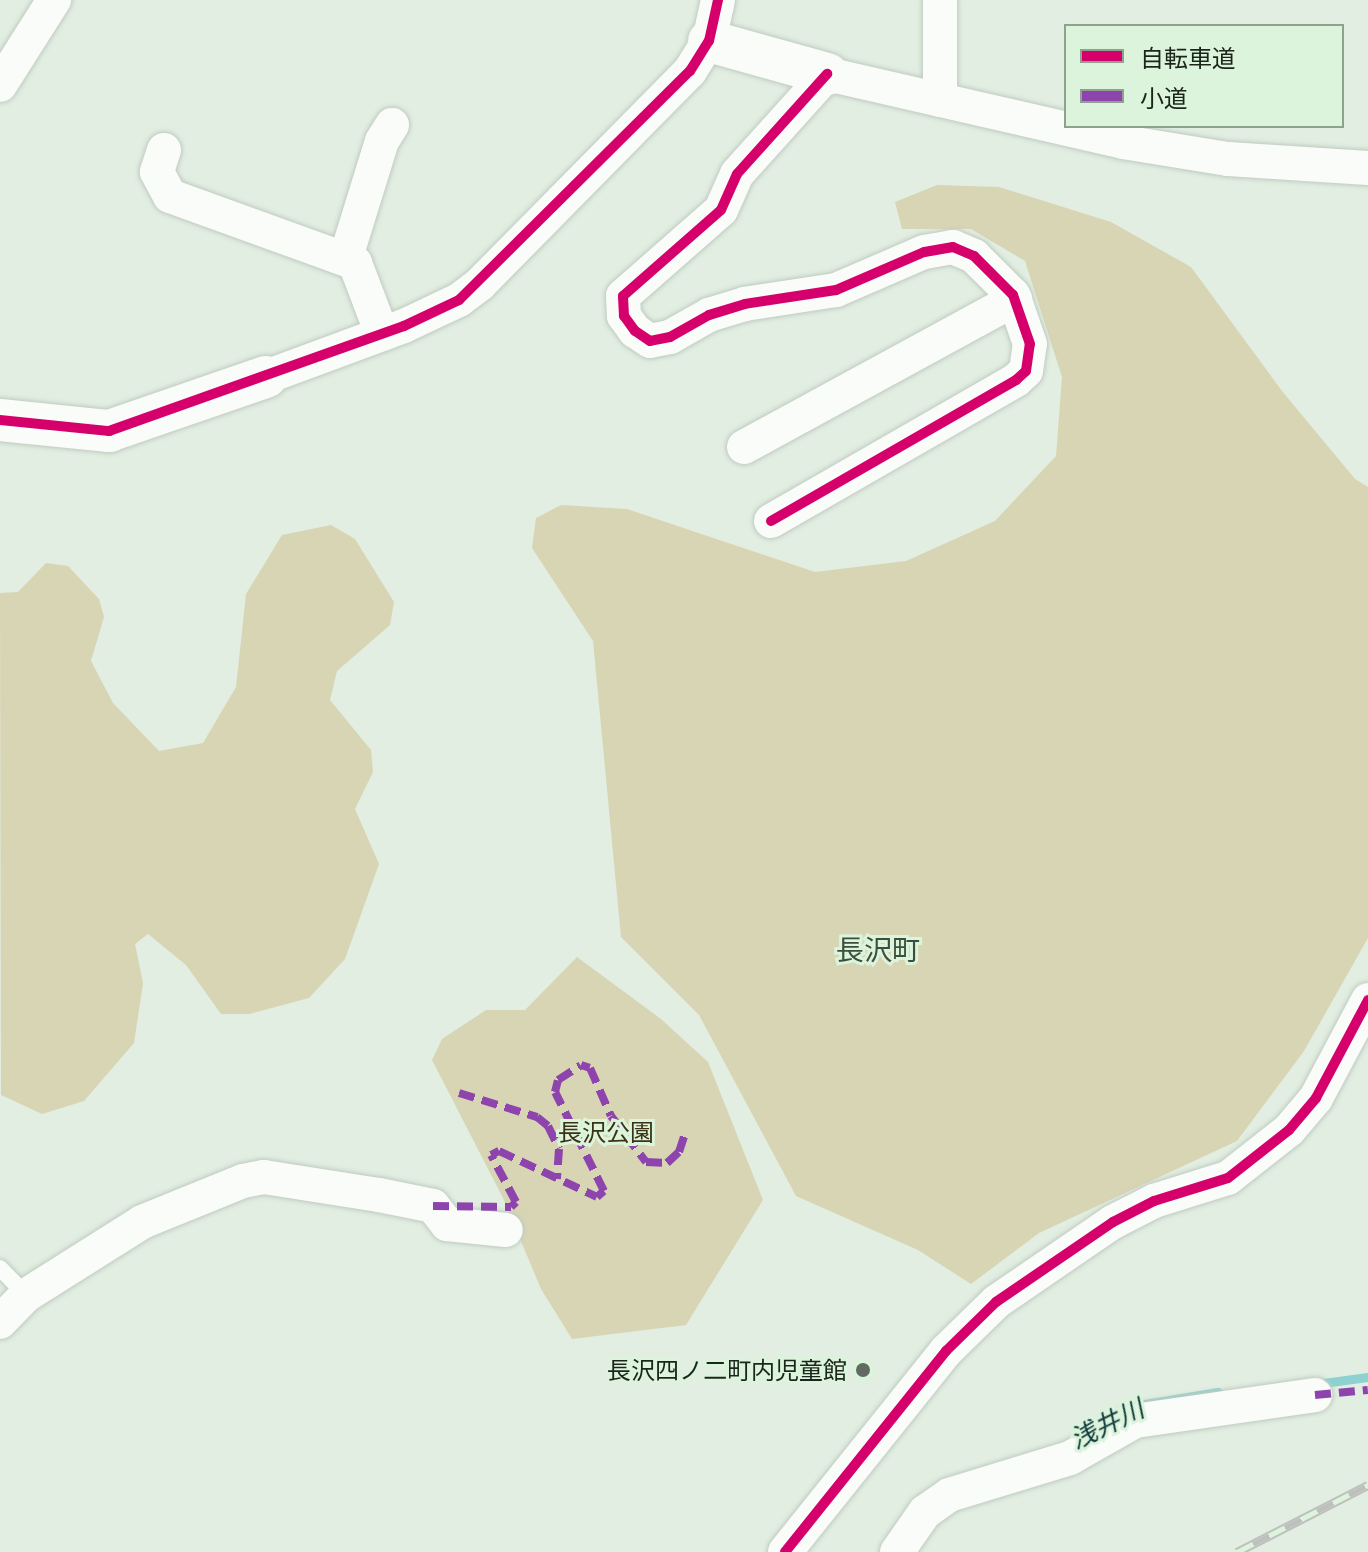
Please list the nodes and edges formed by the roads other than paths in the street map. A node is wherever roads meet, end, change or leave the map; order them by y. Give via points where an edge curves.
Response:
1 (54, 0) edge
2 (718, 0) edge
3 (940, 0) edge
4 (709, 41) junction
5 (827, 74) junction
6 (0, 85) edge
7 (940, 100) junction
8 (392, 125) dead end
9 (164, 150) dead end
10 (1368, 168) edge
11 (346, 257) junction
12 (1015, 299) junction
13 (382, 334) junction
14 (266, 377) joint
15 (0, 420) edge
16 (744, 447) dead end
17 (771, 521) dead end
18 (1368, 1000) edge
19 (506, 1230) dead end
20 (0, 1268) edge
21 (26, 1295) junction
22 (0, 1322) edge
23 (1315, 1395) dead end
24 (785, 1552) edge
25 (897, 1552) edge

1 - 6 street
2 - 4 street
3 - 7 street
4 - 5 street
4 - 13 street via 690,71 480,284 459,300
5 - 7 street
5 - 12 street via 737,174 721,210 623,296 624,316 635,331 650,341 670,337 733,307 836,290 924,252 953,247 974,256
7 - 10 street via 1123,142 1228,159
8 - 11 street via 382,141
9 - 11 street via 157,172 170,196
11 - 13 street via 361,271
12 - 16 street
12 - 17 street via 1030,344 1026,371
13 - 14 street
14 - 15 street via 109,431
18 - 24 street via 1316,1098 1289,1130 1228,1178 1154,1201 1113,1222 996,1302 946,1351
19 - 21 street via 447,1224 433,1206 264,1177 210,1190 142,1222
20 - 21 lane
21 - 22 street
23 - 25 street via 1135,1421 1070,1458 949,1495 925,1512

